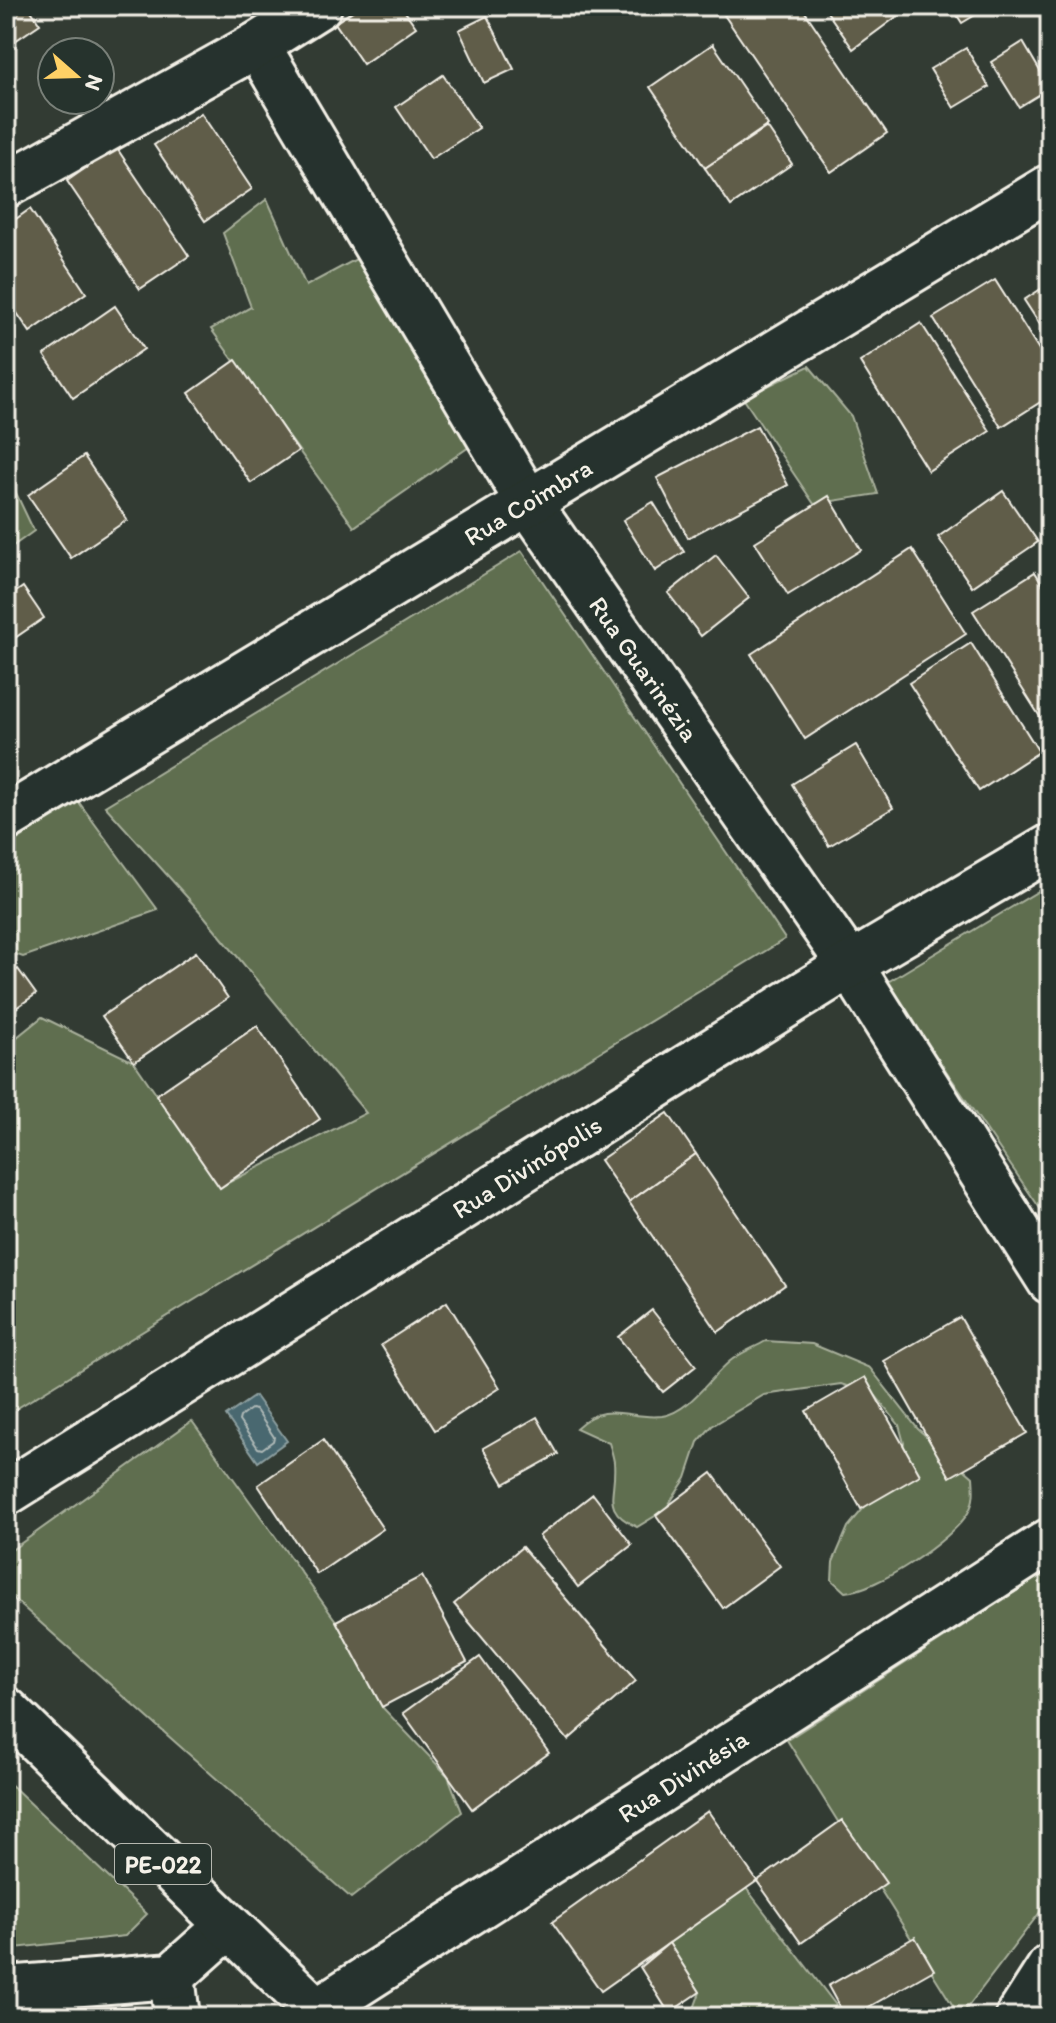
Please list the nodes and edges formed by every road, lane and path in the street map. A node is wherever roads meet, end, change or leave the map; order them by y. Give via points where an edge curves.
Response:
1 (319, 6) edge
2 (257, 45) junction
3 (6, 185) edge
4 (1050, 187) edge
5 (528, 502) junction
6 (6, 818) edge
7 (1050, 847) edge
8 (850, 965) junction
9 (1050, 1281) edge
10 (6, 1493) edge
11 (1050, 1541) edge
12 (6, 1710) edge
13 (227, 1927) junction
14 (6, 1989) edge
15 (175, 1996) edge
16 (319, 2014) edge

1 - 2 street
2 - 3 street
2 - 5 street, Rua Guarinézia
4 - 5 street, Rua Coimbra
5 - 6 street, Rua Coimbra
5 - 8 street, Rua Guarinézia
7 - 8 street, Rua Divinópolis
8 - 9 street, Rua Guarinézia
8 - 10 street, Rua Divinópolis
11 - 16 street, Rua Divinésia
12 - 13 street, PE-022
13 - 15 street
13 - 16 street, PE-022
14 - 15 street

